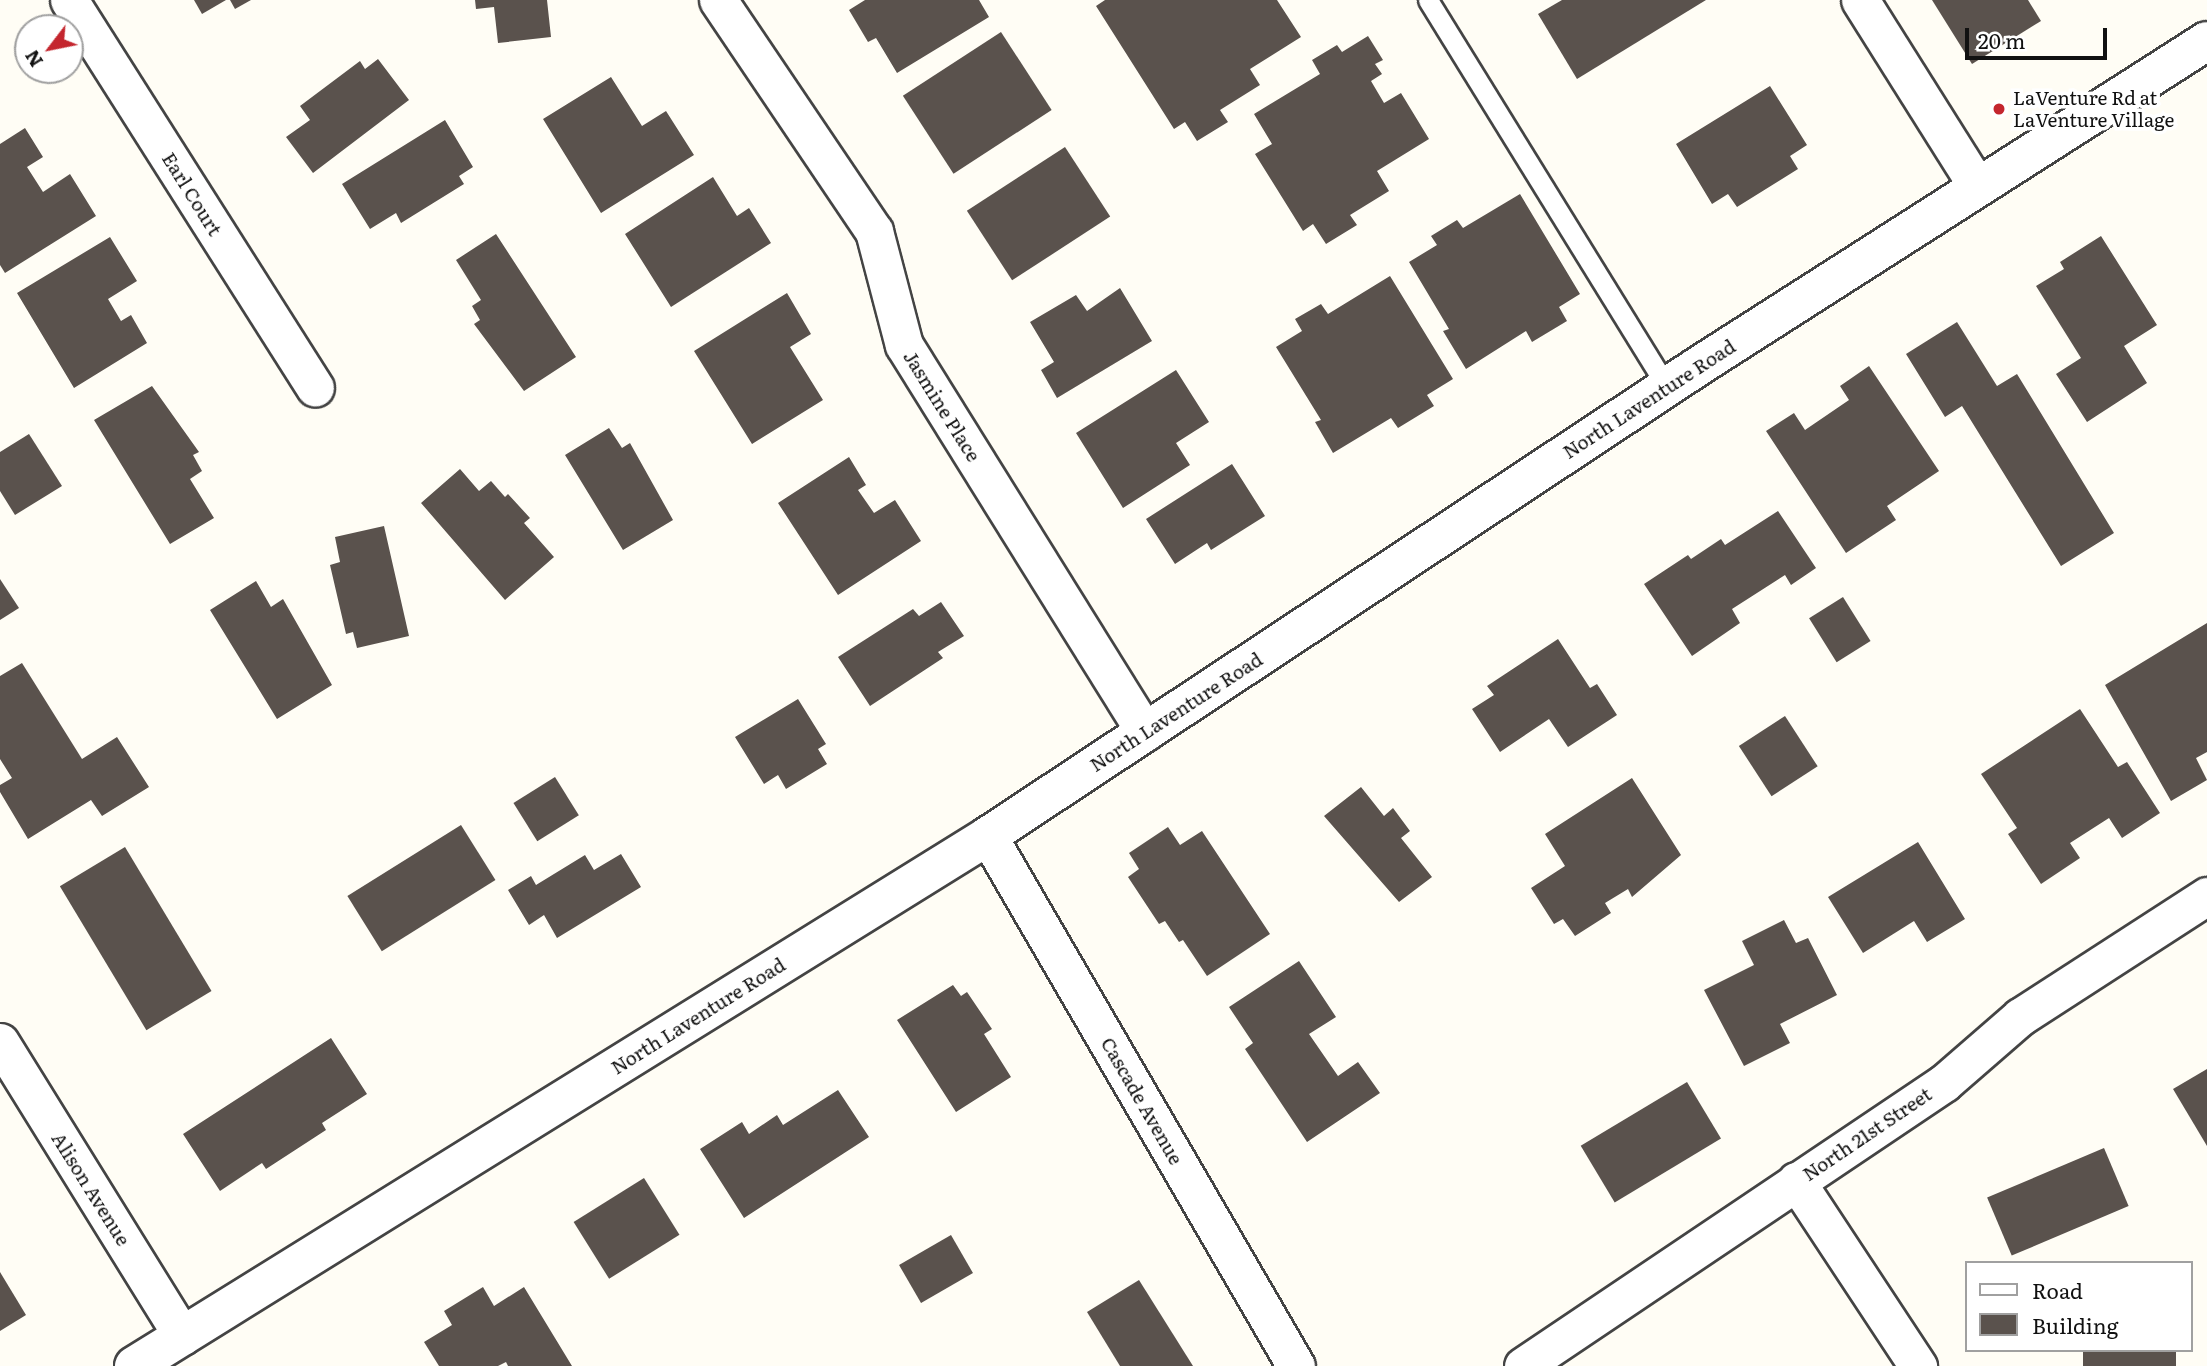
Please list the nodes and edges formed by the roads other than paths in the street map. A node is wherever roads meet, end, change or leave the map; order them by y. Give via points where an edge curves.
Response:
1 (69, 0) edge
2 (718, 0) edge
3 (1428, 0) edge
4 (1860, 0) edge
5 (2207, 41) edge
6 (1977, 186) junction
7 (1667, 387) junction
8 (315, 388) dead end
9 (1145, 732) junction
10 (988, 836) junction
11 (2207, 895) edge
12 (0, 1042) edge
13 (1796, 1181) junction
14 (182, 1336) junction
15 (135, 1366) edge
16 (1296, 1366) edge
17 (1523, 1366) edge
18 (1918, 1366) edge

1 - 8 street, Earl Court
2 - 9 street, Jasmine Place via 874,231 904,345
3 - 7 lane
4 - 6 street
5 - 6 street, North Laventure Road
6 - 7 street, North Laventure Road
7 - 9 street, North Laventure Road
9 - 10 street, North Laventure Road
10 - 14 street, North Laventure Road
10 - 16 street, Cascade Avenue
11 - 13 street, North 21st Street via 2020,1017 1944,1083
12 - 14 street, Alison Avenue
13 - 17 street, North 21st Street
13 - 18 street
14 - 15 street, North Laventure Road

